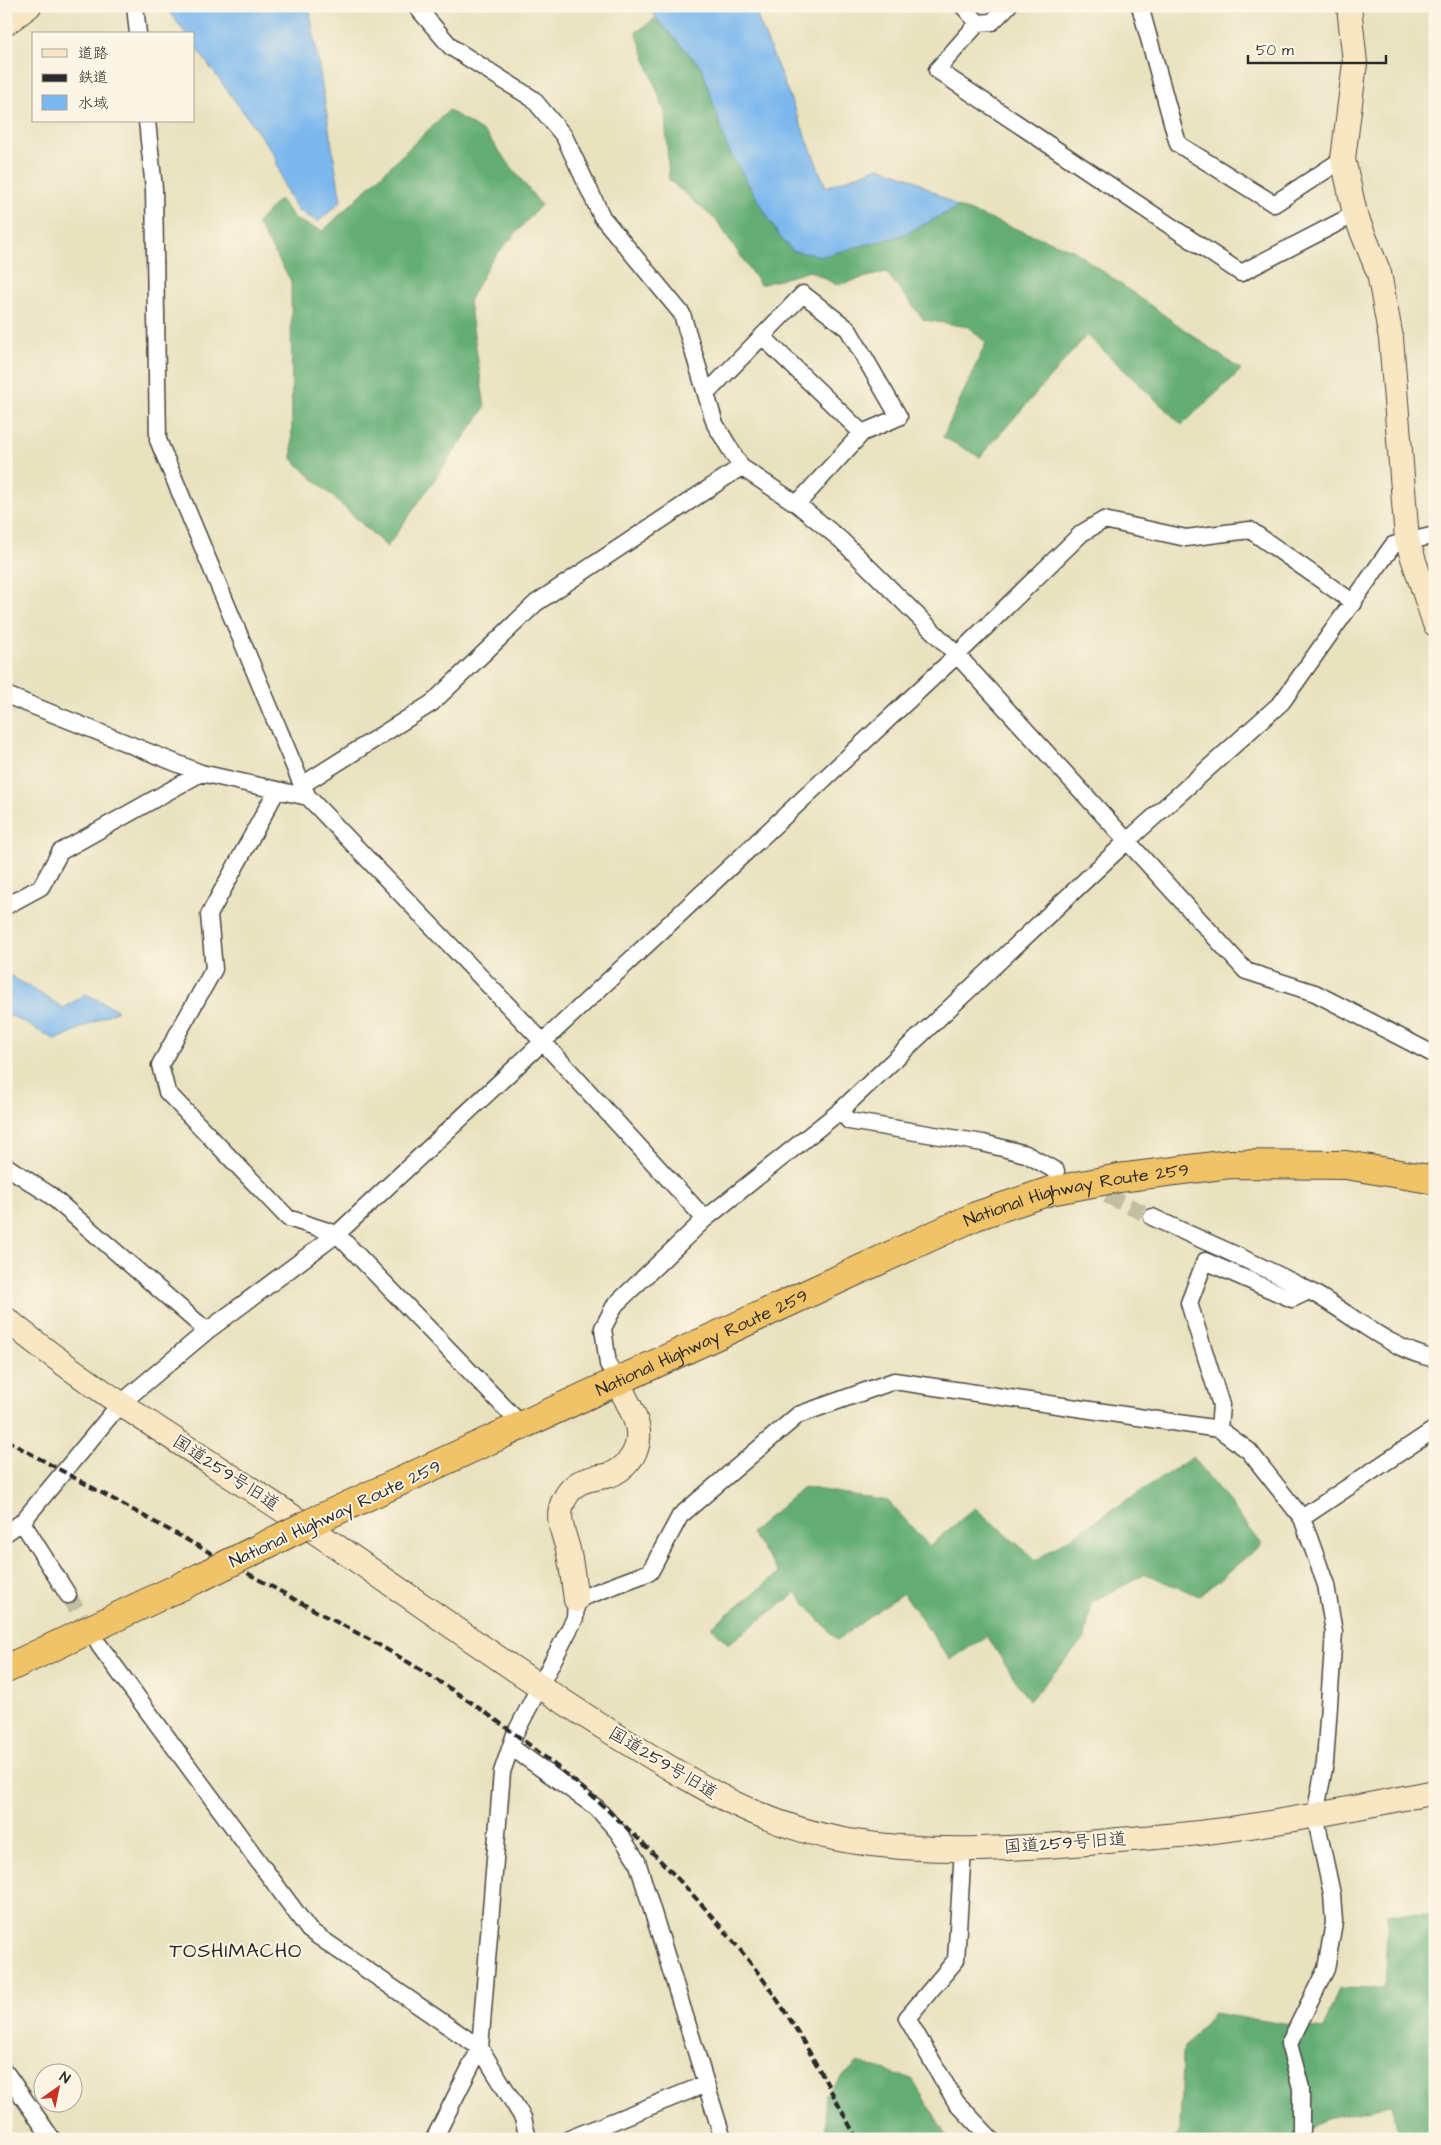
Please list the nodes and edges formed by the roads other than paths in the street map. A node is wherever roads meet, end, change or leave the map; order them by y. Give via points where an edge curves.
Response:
1 (29, 6) edge
2 (135, 6) edge
3 (416, 6) edge
4 (963, 6) edge
5 (1008, 6) edge
6 (1140, 6) edge
7 (1349, 6) edge
8 (6, 23) edge
9 (978, 23) junction
10 (138, 32) edge
11 (147, 122) edge
12 (1343, 159) junction
13 (1355, 214) junction
14 (762, 336) junction
15 (706, 394) junction
16 (862, 433) junction
17 (741, 467) junction
18 (797, 504) junction
19 (1435, 535) edge
20 (1407, 540) junction
21 (1354, 603) junction
22 (1435, 624) edge
23 (956, 656) junction
24 (6, 695) edge
25 (201, 774) junction
26 (277, 790) junction
27 (305, 791) junction
28 (1126, 842) junction
29 (6, 906) edge
30 (543, 1042) junction
31 (1435, 1055) edge
32 (840, 1111) junction
33 (6, 1166) edge
34 (1056, 1171) dead end
35 (1435, 1180) edge
36 (1152, 1217) tunnel mouth
37 (705, 1219) junction
38 (337, 1234) junction
39 (1309, 1291) junction
40 (6, 1319) edge
41 (207, 1331) junction
42 (1435, 1359) edge
43 (617, 1382) junction
44 (120, 1404) junction
45 (520, 1428) junction
46 (1435, 1429) edge
47 (1220, 1430) junction
48 (1302, 1518) junction
49 (22, 1522) junction
50 (6, 1534) edge
51 (68, 1595) tunnel mouth
52 (576, 1600) junction
53 (100, 1646) tunnel mouth
54 (6, 1669) edge
55 (540, 1688) junction
56 (511, 1747) junction
57 (1435, 1792) edge
58 (1315, 1815) junction
59 (963, 1850) junction
60 (480, 2048) junction
61 (6, 2073) edge
62 (706, 2084) junction
63 (52, 2139) edge
64 (434, 2139) edge
65 (528, 2139) edge
66 (569, 2139) edge
67 (723, 2139) edge
68 (992, 2139) edge
69 (1301, 2139) edge

1 - 8 street
2 - 10 street
3 - 15 street via 451,47 533,99 564,136 602,217 682,314
4 - 9 street
5 - 9 street via 992,22
6 - 12 street via 1178,144 1274,204
7 - 12 street via 1355,63
9 - 13 street via 937,70 1241,273
11 - 27 street via 154,189 158,440
12 - 13 street
13 - 20 street via 1379,273 1392,338
14 - 15 street
14 - 16 street
14 - 16 street via 803,294 848,329 899,417
15 - 17 street via 715,424
16 - 18 street
17 - 18 street
17 - 27 street via 536,603 432,703
18 - 23 street via 841,540
19 - 20 street
20 - 21 street via 1394,545
20 - 22 street
21 - 23 street via 1250,530 1186,538 1104,520 1082,533
21 - 28 street via 1282,702
23 - 28 street
23 - 30 street
24 - 25 street
25 - 26 street
25 - 29 street via 60,852 41,887
26 - 27 street
26 - 38 street via 209,915 214,969 160,1066 167,1092 288,1218
27 - 30 street
28 - 31 street via 1246,972 1315,993
28 - 32 street
30 - 37 street
30 - 38 street
32 - 34 street via 849,1121 983,1143 1026,1154
32 - 37 street
33 - 41 street via 50,1195
35 - 43 highway, National Highway Route 259 via 1346,1165 1230,1164 1050,1191 976,1216
36 - 39 street
37 - 43 street via 615,1305 603,1328 608,1364
38 - 41 street
38 - 45 street via 512,1415
39 - 42 street via 1384,1340
39 - 47 street via 1292,1299 1205,1261 1189,1303 1221,1405
40 - 44 street, 国道259号旧道 via 51,1356
41 - 44 street
43 - 45 highway, National Highway Route 259
43 - 52 street via 638,1424 639,1440 625,1467 611,1475 580,1482 571,1489 563,1503 561,1528 569,1553
44 - 49 street
44 - 55 street, 国道259号旧道 via 308,1527
45 - 54 highway, National Highway Route 259, bridge via 312,1522
46 - 48 street
47 - 48 street via 1249,1451
47 - 52 street via 894,1381 798,1415 680,1516 650,1572
48 - 58 street via 1326,1585 1334,1632 1325,1764
49 - 50 street
49 - 51 street
52 - 55 street via 575,1618
53 - 60 street via 309,1930
55 - 56 street
55 - 59 street, 国道259号旧道 via 708,1792 787,1826 847,1841 903,1848
56 - 60 street via 502,1772
56 - 62 street via 597,1808 637,1861
57 - 58 street, 国道259号旧道
58 - 59 street, 国道259号旧道 via 1201,1833
58 - 69 street via 1332,1894 1334,1922 1326,1969 1289,2044 1301,2088
59 - 68 street via 956,1960 907,2018 956,2102
60 - 64 street
60 - 65 street via 523,2118
61 - 63 street
62 - 66 street
62 - 67 street

